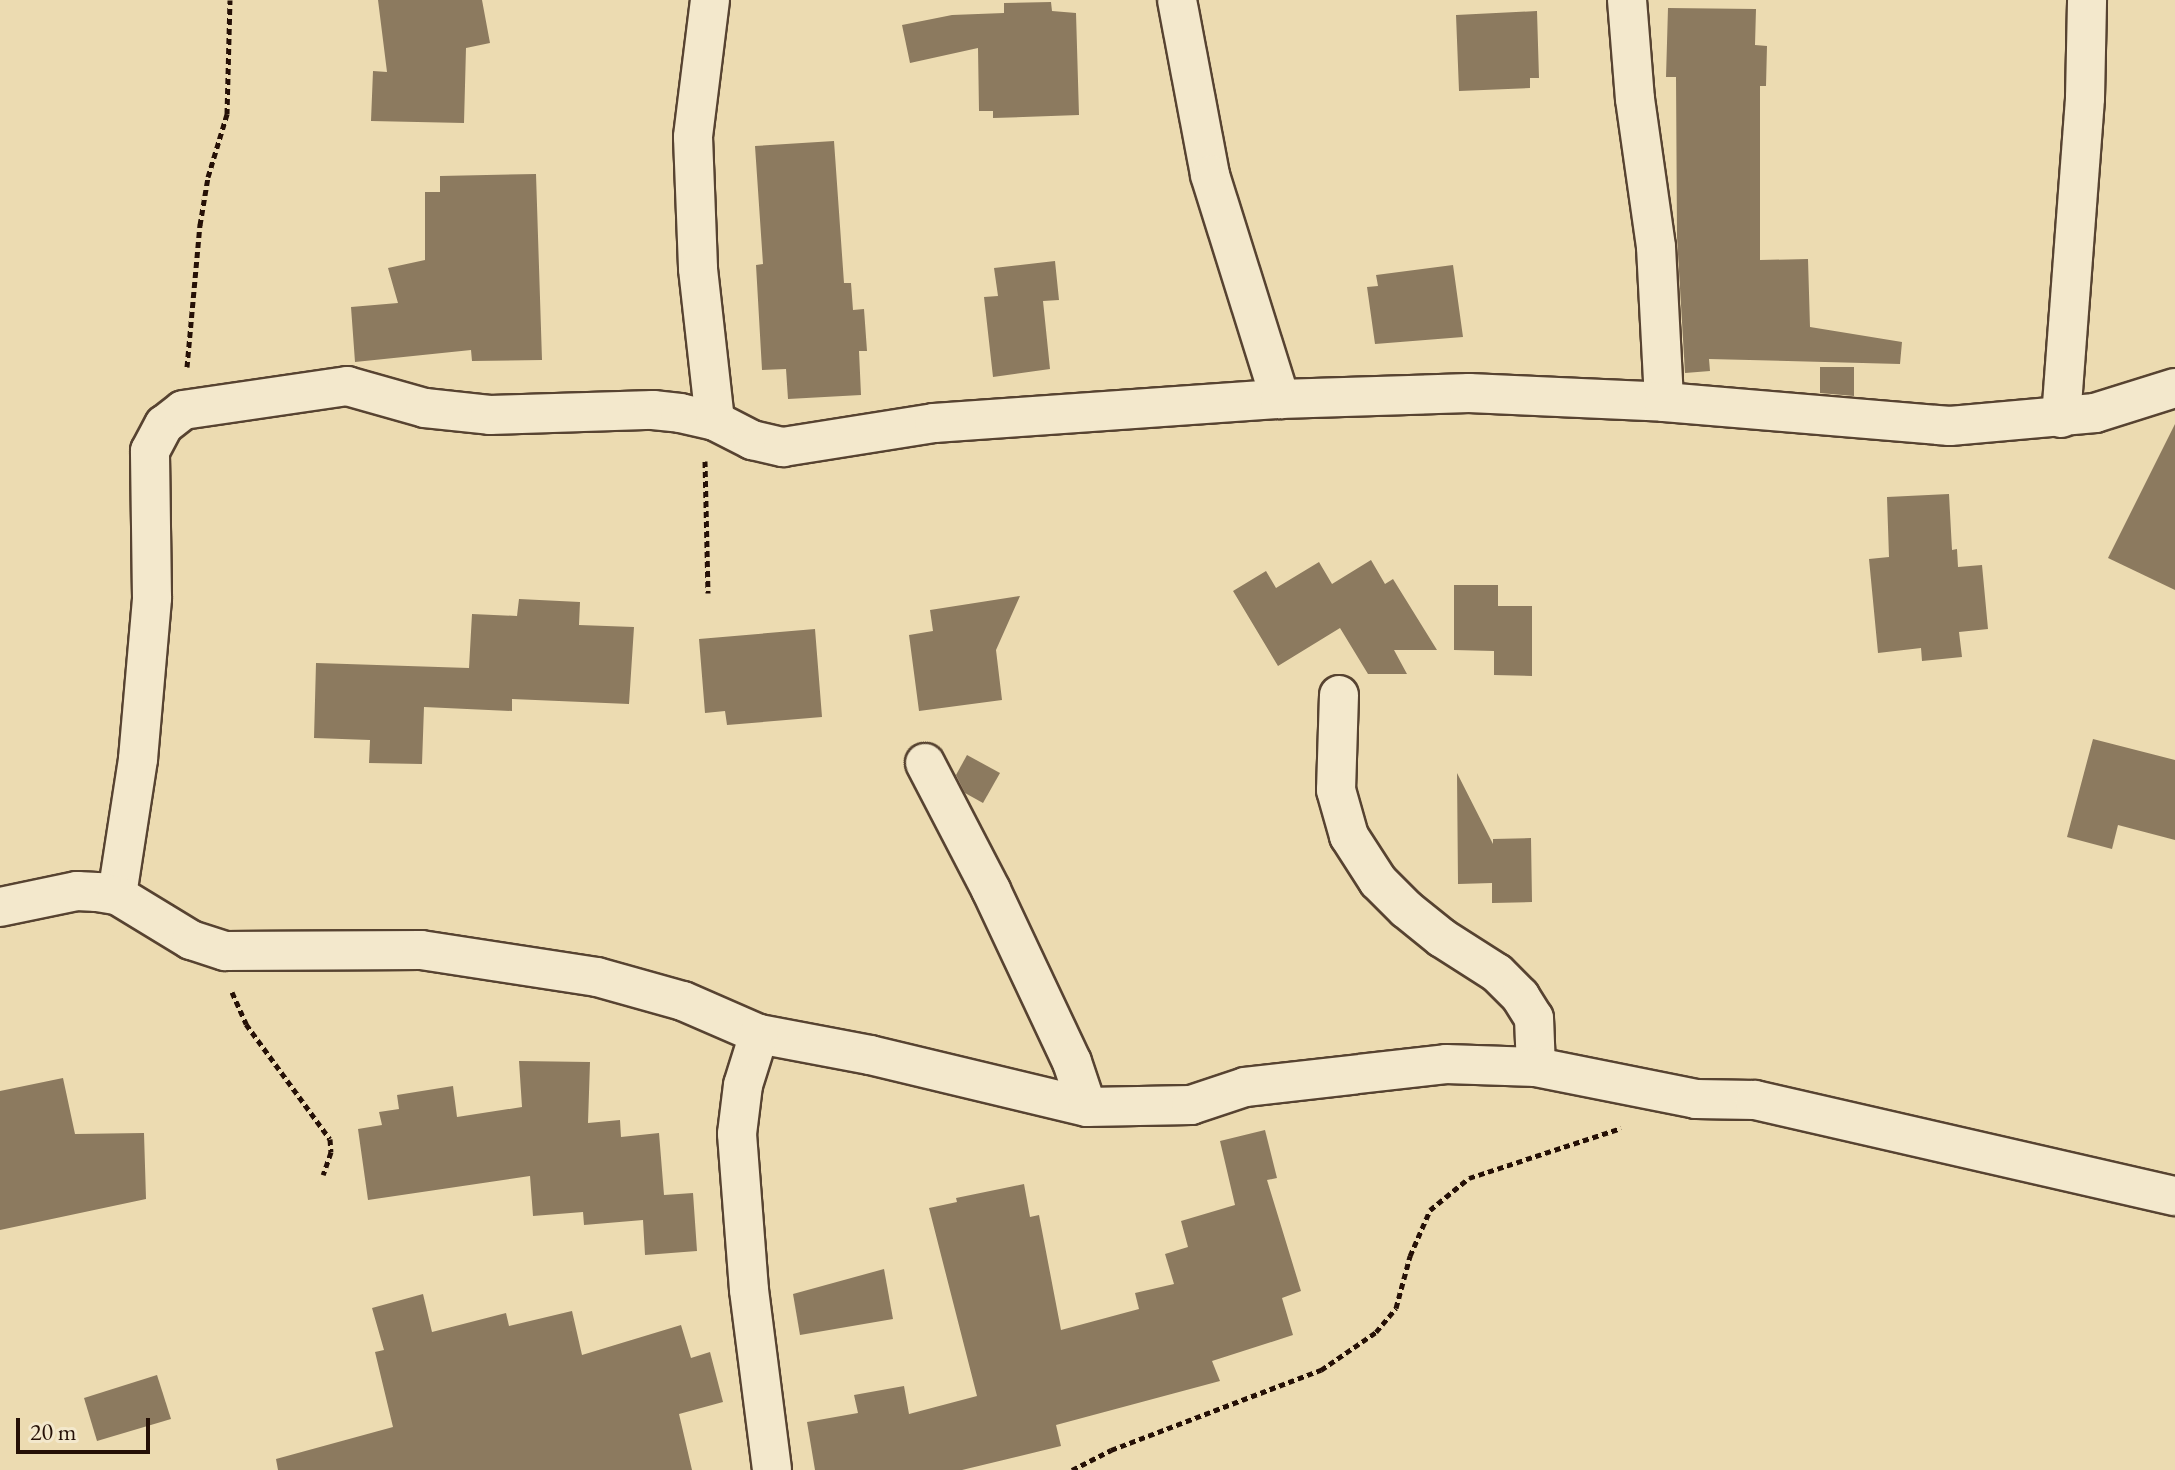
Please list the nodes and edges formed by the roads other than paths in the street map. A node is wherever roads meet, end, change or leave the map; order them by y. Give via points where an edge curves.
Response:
1 (710, 0) edge
2 (1177, 0) edge
3 (1627, 0) edge
4 (2087, 0) edge
5 (2175, 388) edge
6 (1280, 399) junction
7 (1664, 402) junction
8 (2061, 418) junction
9 (715, 421) junction
10 (1339, 695) dead end
11 (925, 763) dead end
12 (117, 895) junction
13 (0, 907) edge
14 (759, 1034) junction
15 (1536, 1067) junction
16 (1087, 1107) junction
17 (2175, 1196) edge
18 (772, 1470) edge

1 - 9 street via 693,137 698,269
2 - 6 street via 1210,175
3 - 7 street via 1656,247
4 - 8 street via 2085,98
5 - 8 street
6 - 7 street via 1469,393
6 - 9 street via 934,423 783,447 752,440
7 - 8 street via 1950,426
9 - 12 street via 653,410 490,415 425,408 347,386 183,410 164,425 150,451 152,598 138,759
10 - 15 street via 1336,790 1349,836 1378,881 1406,909 1497,973 1520,996 1534,1018
11 - 16 street via 1066,1048
12 - 13 street via 77,891
12 - 14 street via 191,940 225,951 421,950 597,977 683,1001
14 - 16 street
14 - 18 street via 743,1085 737,1134 749,1290
15 - 16 street via 1446,1064 1245,1087 1191,1105
15 - 17 street via 1696,1099 1755,1100

